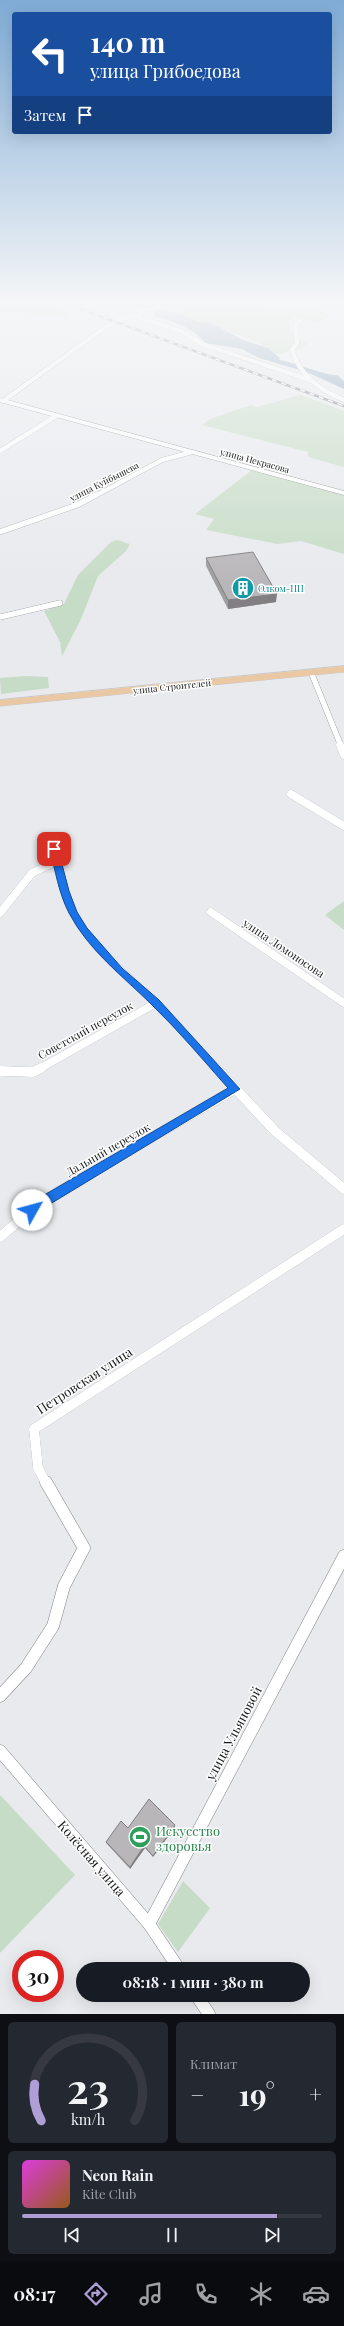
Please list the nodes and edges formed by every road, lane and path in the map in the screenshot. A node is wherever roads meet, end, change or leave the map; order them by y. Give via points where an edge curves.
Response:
1 (11, 394) edge
2 (327, 394) edge
3 (344, 400) edge
4 (1, 401) edge
5 (56, 416) junction
6 (0, 450) edge
7 (192, 452) junction
8 (344, 493) edge
9 (0, 532) edge
10 (60, 603) dead end
11 (0, 617) edge
12 (344, 669) edge
13 (311, 672) junction
14 (0, 703) edge
15 (344, 755) edge
16 (291, 794) dead end
17 (344, 826) edge
18 (211, 912) dead end
19 (0, 913) edge
20 (156, 1002) junction
21 (344, 1003) edge
22 (0, 1071) edge
23 (235, 1089) junction
24 (344, 1188) edge
25 (344, 1229) edge
26 (0, 1238) edge
27 (344, 1556) edge
28 (0, 1696) edge
29 (0, 1751) edge
30 (149, 1924) junction
31 (174, 1962) edge
32 (201, 2002) edge
33 (209, 2014) edge

1 - 4 street
2 - 3 street
4 - 5 street, улица Некрасова
5 - 6 street via 27,436
5 - 7 street, улица Некрасова
7 - 8 street, улица Некрасова
7 - 9 street, улица Куйбышева via 162,460 77,505
10 - 11 street
12 - 13 main road, улица Строителей
13 - 14 main road, улица Строителей
13 - 15 street
16 - 17 street
18 - 21 street, улица Ломоносова
19 - 20 street via 32,873 52,863 54,849 72,912 84,931 119,970
20 - 22 street, Советский переулок via 33,1072
20 - 23 street
23 - 24 street via 275,1131
23 - 26 street, Дальний переулок via 42,1201
25 - 28 street, Петровская улица via 34,1429 38,1468 84,1548 64,1586 53,1626 26,1668
27 - 30 street, улица Ульяновой
29 - 30 street, Колёсная улица
30 - 31 street, Колёсная улица
32 - 33 street

